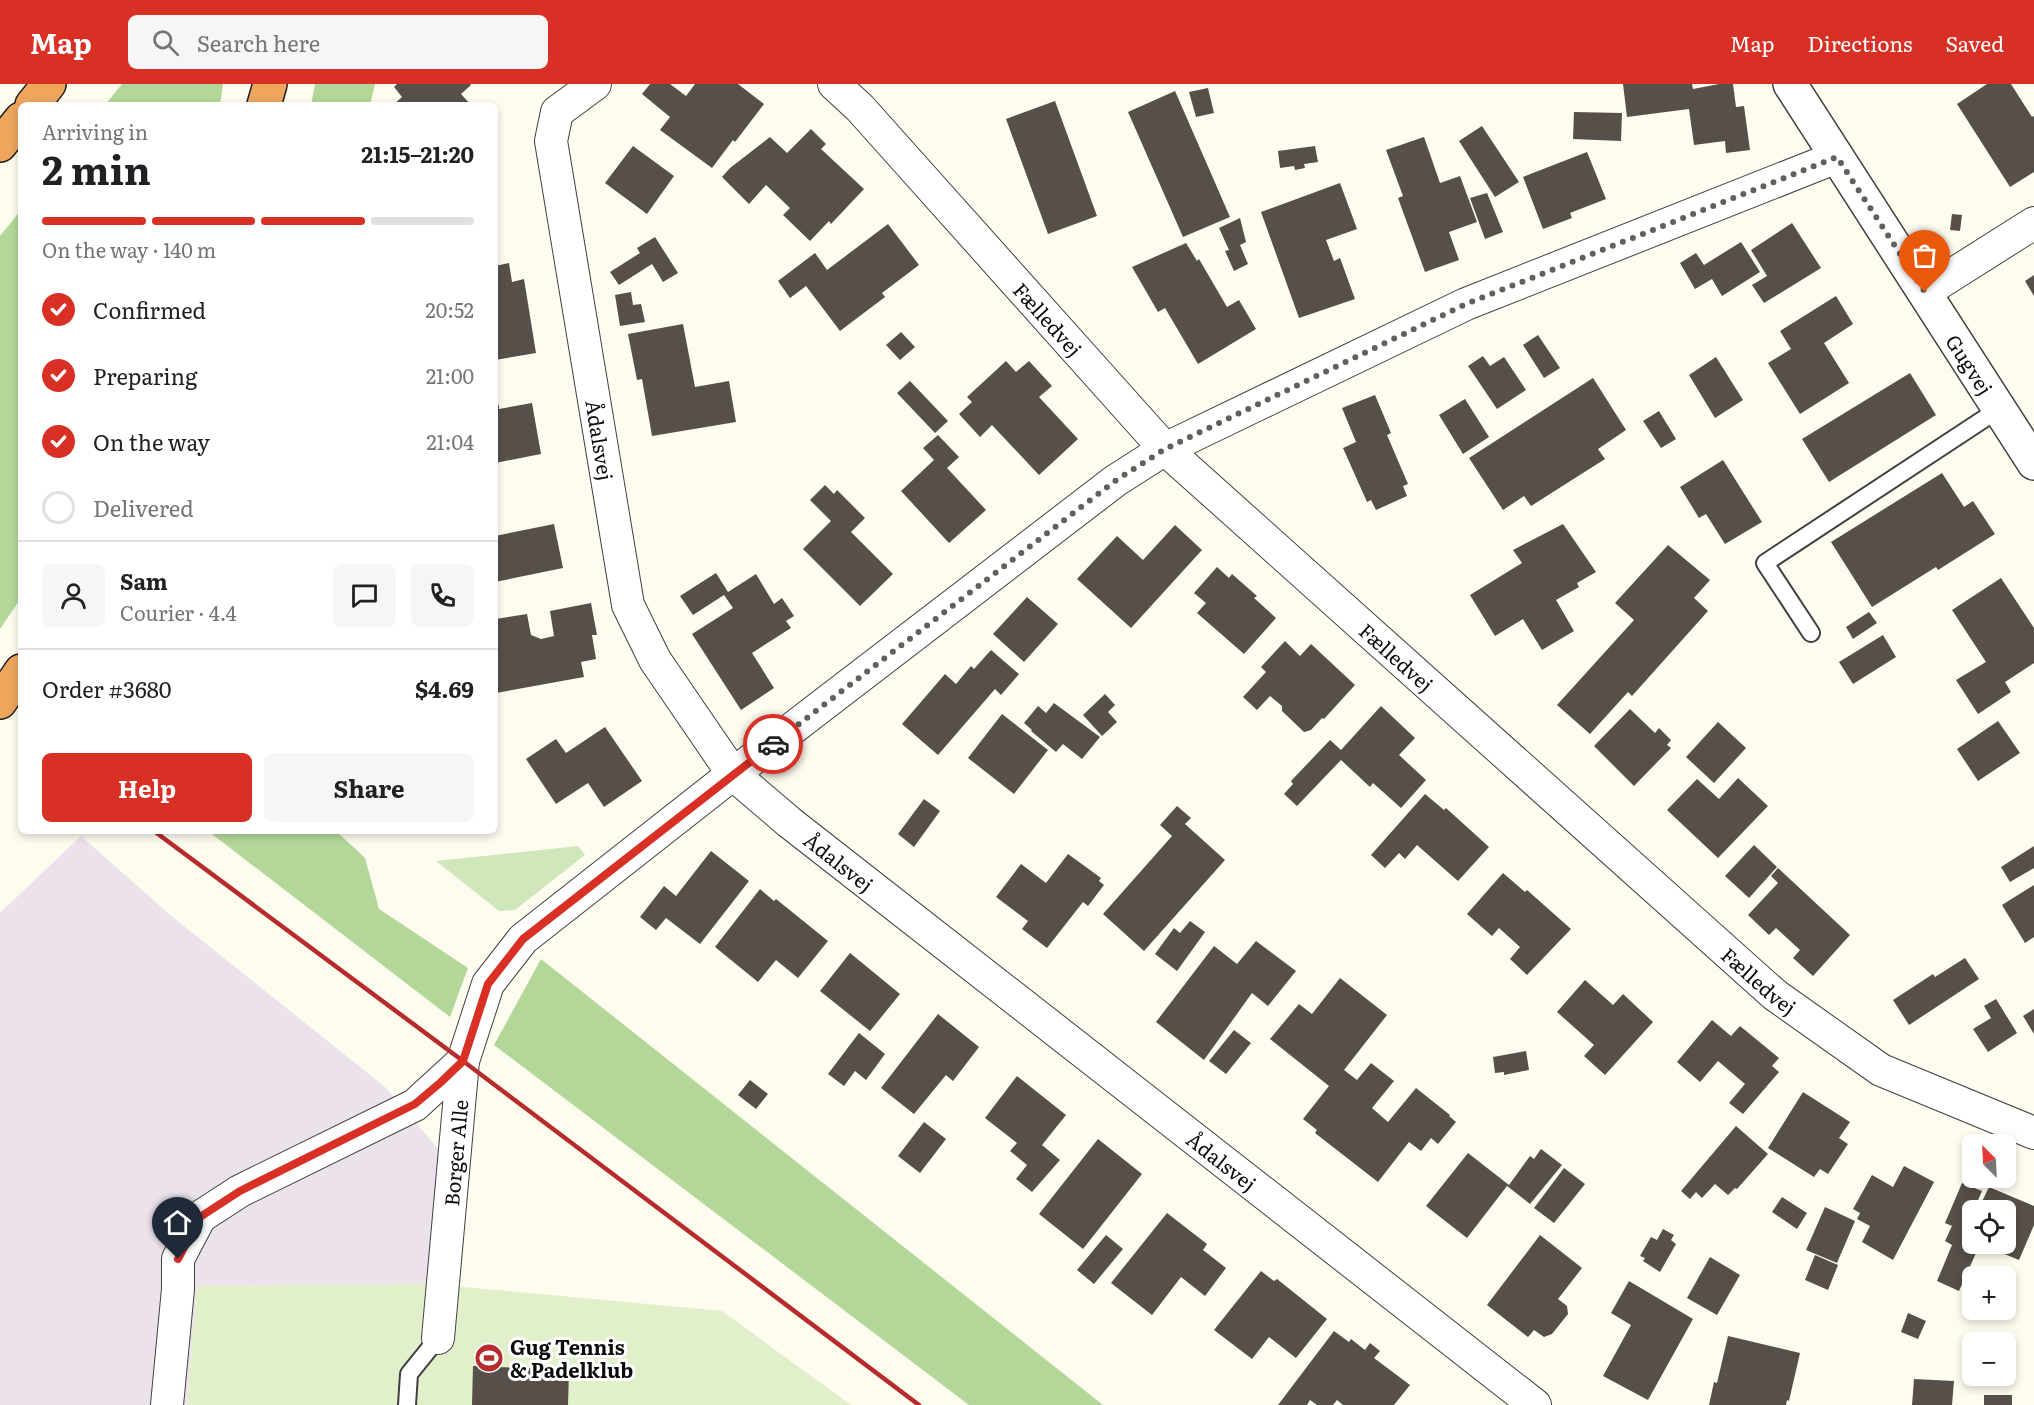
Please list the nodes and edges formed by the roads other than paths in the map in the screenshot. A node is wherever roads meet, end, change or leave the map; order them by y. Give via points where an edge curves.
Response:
1 (49, 84) edge
2 (270, 84) edge
3 (595, 84) edge
4 (834, 84) edge
5 (1790, 84) edge
6 (34, 102) edge
7 (265, 102) edge
8 (18, 123) edge
9 (0, 145) edge
10 (1837, 157) junction
11 (2034, 223) edge
12 (1925, 292) junction
13 (2000, 409) junction
14 (1165, 449) junction
15 (2034, 463) edge
16 (1811, 633) dead end
17 (18, 676) edge
18 (0, 702) edge
19 (733, 774) junction
20 (463, 1061) junction
21 (2034, 1133) edge
22 (438, 1338) joint
23 (167, 1405) edge
24 (407, 1405) edge
25 (1535, 1405) edge

1 - 6 highway
2 - 7 highway
3 - 19 street, Ådalsvej via 557,112 551,141 628,605 656,660
4 - 14 street, Fælledvej via 860,108
5 - 10 street, Gugvej
8 - 9 highway
10 - 12 street, Gugvej
10 - 14 street, Borger Alle via 1466,304
11 - 12 street
12 - 13 street, Gugvej
13 - 15 street, Gugvej
13 - 16 lane via 1765,563
14 - 19 street, Borger Alle via 1115,481
14 - 21 street, Fælledvej via 1775,995 1881,1070
17 - 18 highway
19 - 20 street, Borger Alle via 523,939 488,984
19 - 25 street, Ådalsvej
20 - 22 street, Borger Alle
20 - 23 street via 415,1104 240,1191 200,1217 178,1259
22 - 24 lane via 409,1374

